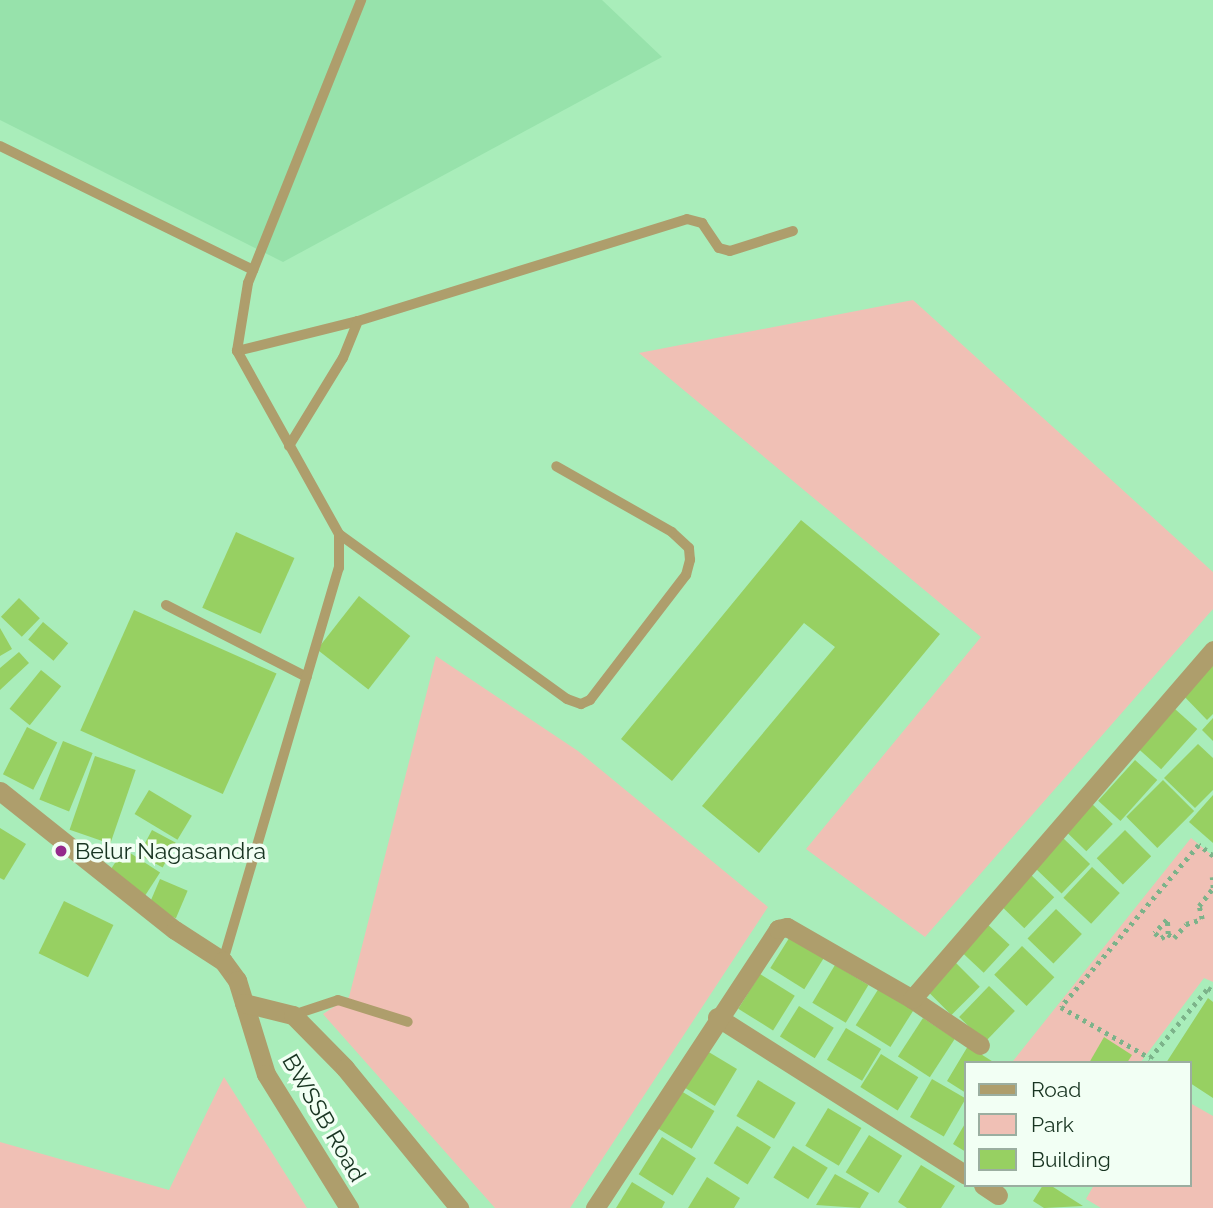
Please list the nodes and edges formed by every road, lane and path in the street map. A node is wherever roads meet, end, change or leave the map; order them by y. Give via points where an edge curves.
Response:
1 (361, 0) edge
2 (0, 146) edge
3 (793, 231) dead end
4 (253, 270) junction
5 (358, 321) junction
6 (237, 351) junction
7 (289, 446) junction
8 (556, 466) dead end
9 (339, 534) junction
10 (166, 605) dead end
11 (1213, 650) edge
12 (307, 677) junction
13 (1, 794) edge
14 (1213, 856) edge
15 (1212, 877) edge
16 (1168, 934) dead end
17 (223, 961) junction
18 (1213, 991) edge
19 (912, 999) junction
20 (244, 1003) junction
21 (293, 1015) junction
22 (717, 1017) junction
23 (408, 1022) dead end
24 (980, 1045) dead end
25 (964, 1174) edge
26 (349, 1208) edge
27 (459, 1208) edge
28 (595, 1208) edge

1 - 4 lane
2 - 4 lane
3 - 5 lane via 730,251 719,248 702,223 687,219
4 - 6 lane
5 - 6 lane
5 - 7 lane via 343,358
6 - 7 lane
7 - 9 lane
8 - 9 lane via 672,532 689,548 687,575 590,700 581,704 567,699
9 - 12 lane via 339,568
10 - 12 lane
11 - 19 street
12 - 17 lane
13 - 17 street, BWSSB Road via 175,930
14 - 18 path via 1199,845 1061,1007 1150,1058 1208,988
15 - 16 path via 1213,888 1199,906 1202,919 1186,924 1174,938
17 - 20 street, BWSSB Road via 237,980
19 - 22 street via 783,926
19 - 24 street
20 - 21 street
20 - 26 street, BWSSB Road via 266,1074
21 - 23 lane via 338,1000
21 - 27 street via 345,1068
22 - 25 street
22 - 28 street

